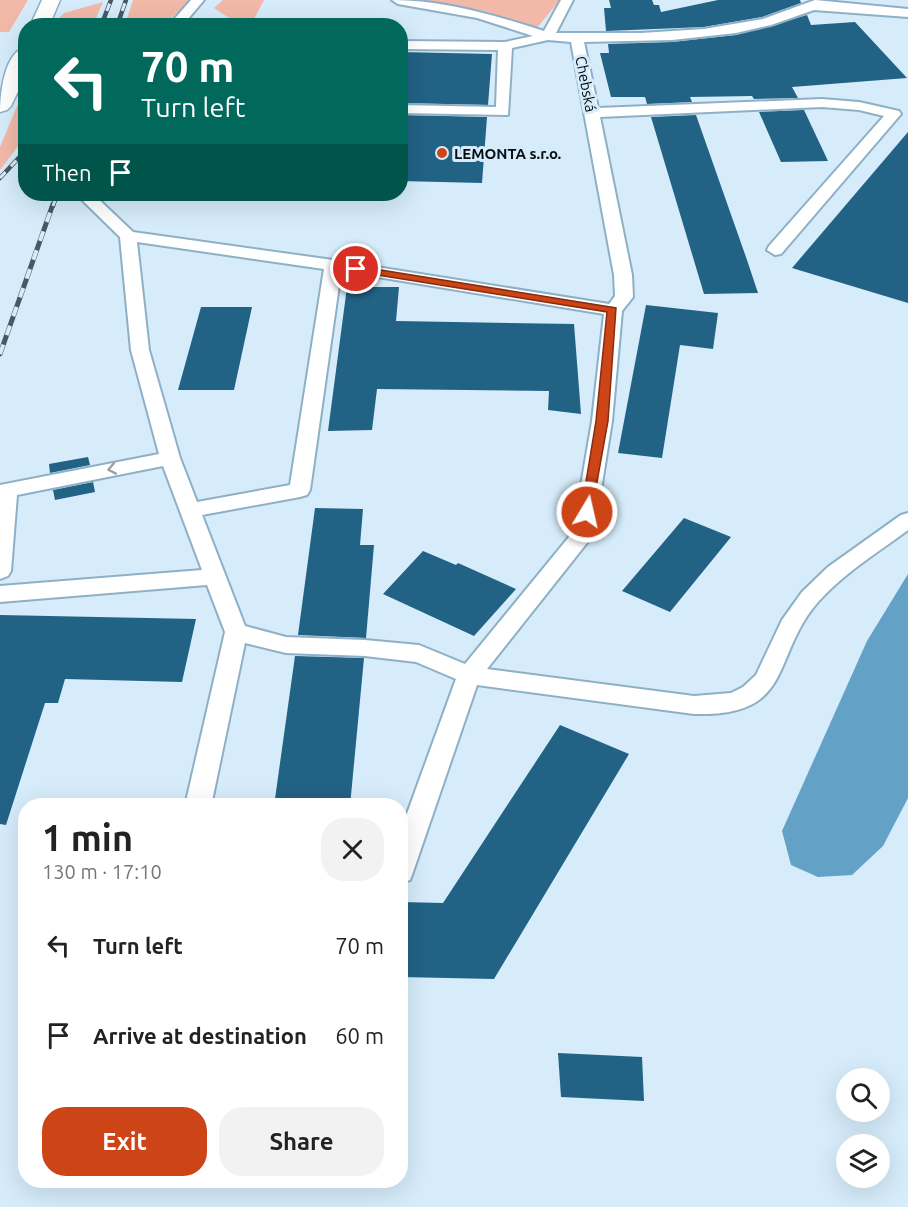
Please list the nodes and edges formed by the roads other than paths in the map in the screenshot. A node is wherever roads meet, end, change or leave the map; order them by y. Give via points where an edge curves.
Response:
1 (51, 0) edge
2 (198, 0) edge
3 (398, 0) edge
4 (567, 0) edge
5 (820, 3) edge
6 (908, 13) edge
7 (43, 18) edge
8 (181, 18) edge
9 (548, 36) junction
10 (577, 38) junction
11 (408, 45) edge
12 (504, 46) junction
13 (18, 69) edge
14 (908, 100) edge
15 (0, 106) edge
16 (408, 109) edge
17 (592, 113) junction
18 (894, 114) junction
19 (91, 201) edge
20 (128, 236) junction
21 (775, 250) dead end
22 (333, 265) junction
23 (613, 310) junction
24 (170, 458) junction
25 (189, 510) junction
26 (908, 520) edge
27 (0, 571) edge
28 (215, 577) junction
29 (0, 594) edge
30 (236, 632) junction
31 (469, 675) junction
32 (200, 798) edge
33 (408, 849) edge

1 - 7 street
2 - 8 lane
3 - 9 lane, Chebská via 479,15
4 - 9 lane
5 - 6 lane
5 - 10 lane via 752,25 691,36
9 - 10 lane, Chebská
9 - 12 lane
10 - 17 lane, Chebská
11 - 12 lane
12 - 16 lane via 503,112
13 - 15 street
14 - 18 lane
17 - 18 lane via 822,102
17 - 23 lane, Chebská via 623,275 624,297
18 - 21 lane
19 - 20 lane
20 - 22 lane
20 - 24 lane via 140,350
22 - 23 lane
22 - 25 lane via 300,490
23 - 31 lane, Chebská via 602,421 583,534
24 - 25 lane
24 -> 27 lane via 7,490
25 - 28 lane
26 - 31 lane via 823,584 786,631 771,671 760,687 741,699 719,706 694,705
28 - 29 lane
28 - 30 lane
30 - 31 lane via 286,645 419,654
30 - 32 lane
31 - 33 lane, Chebská

